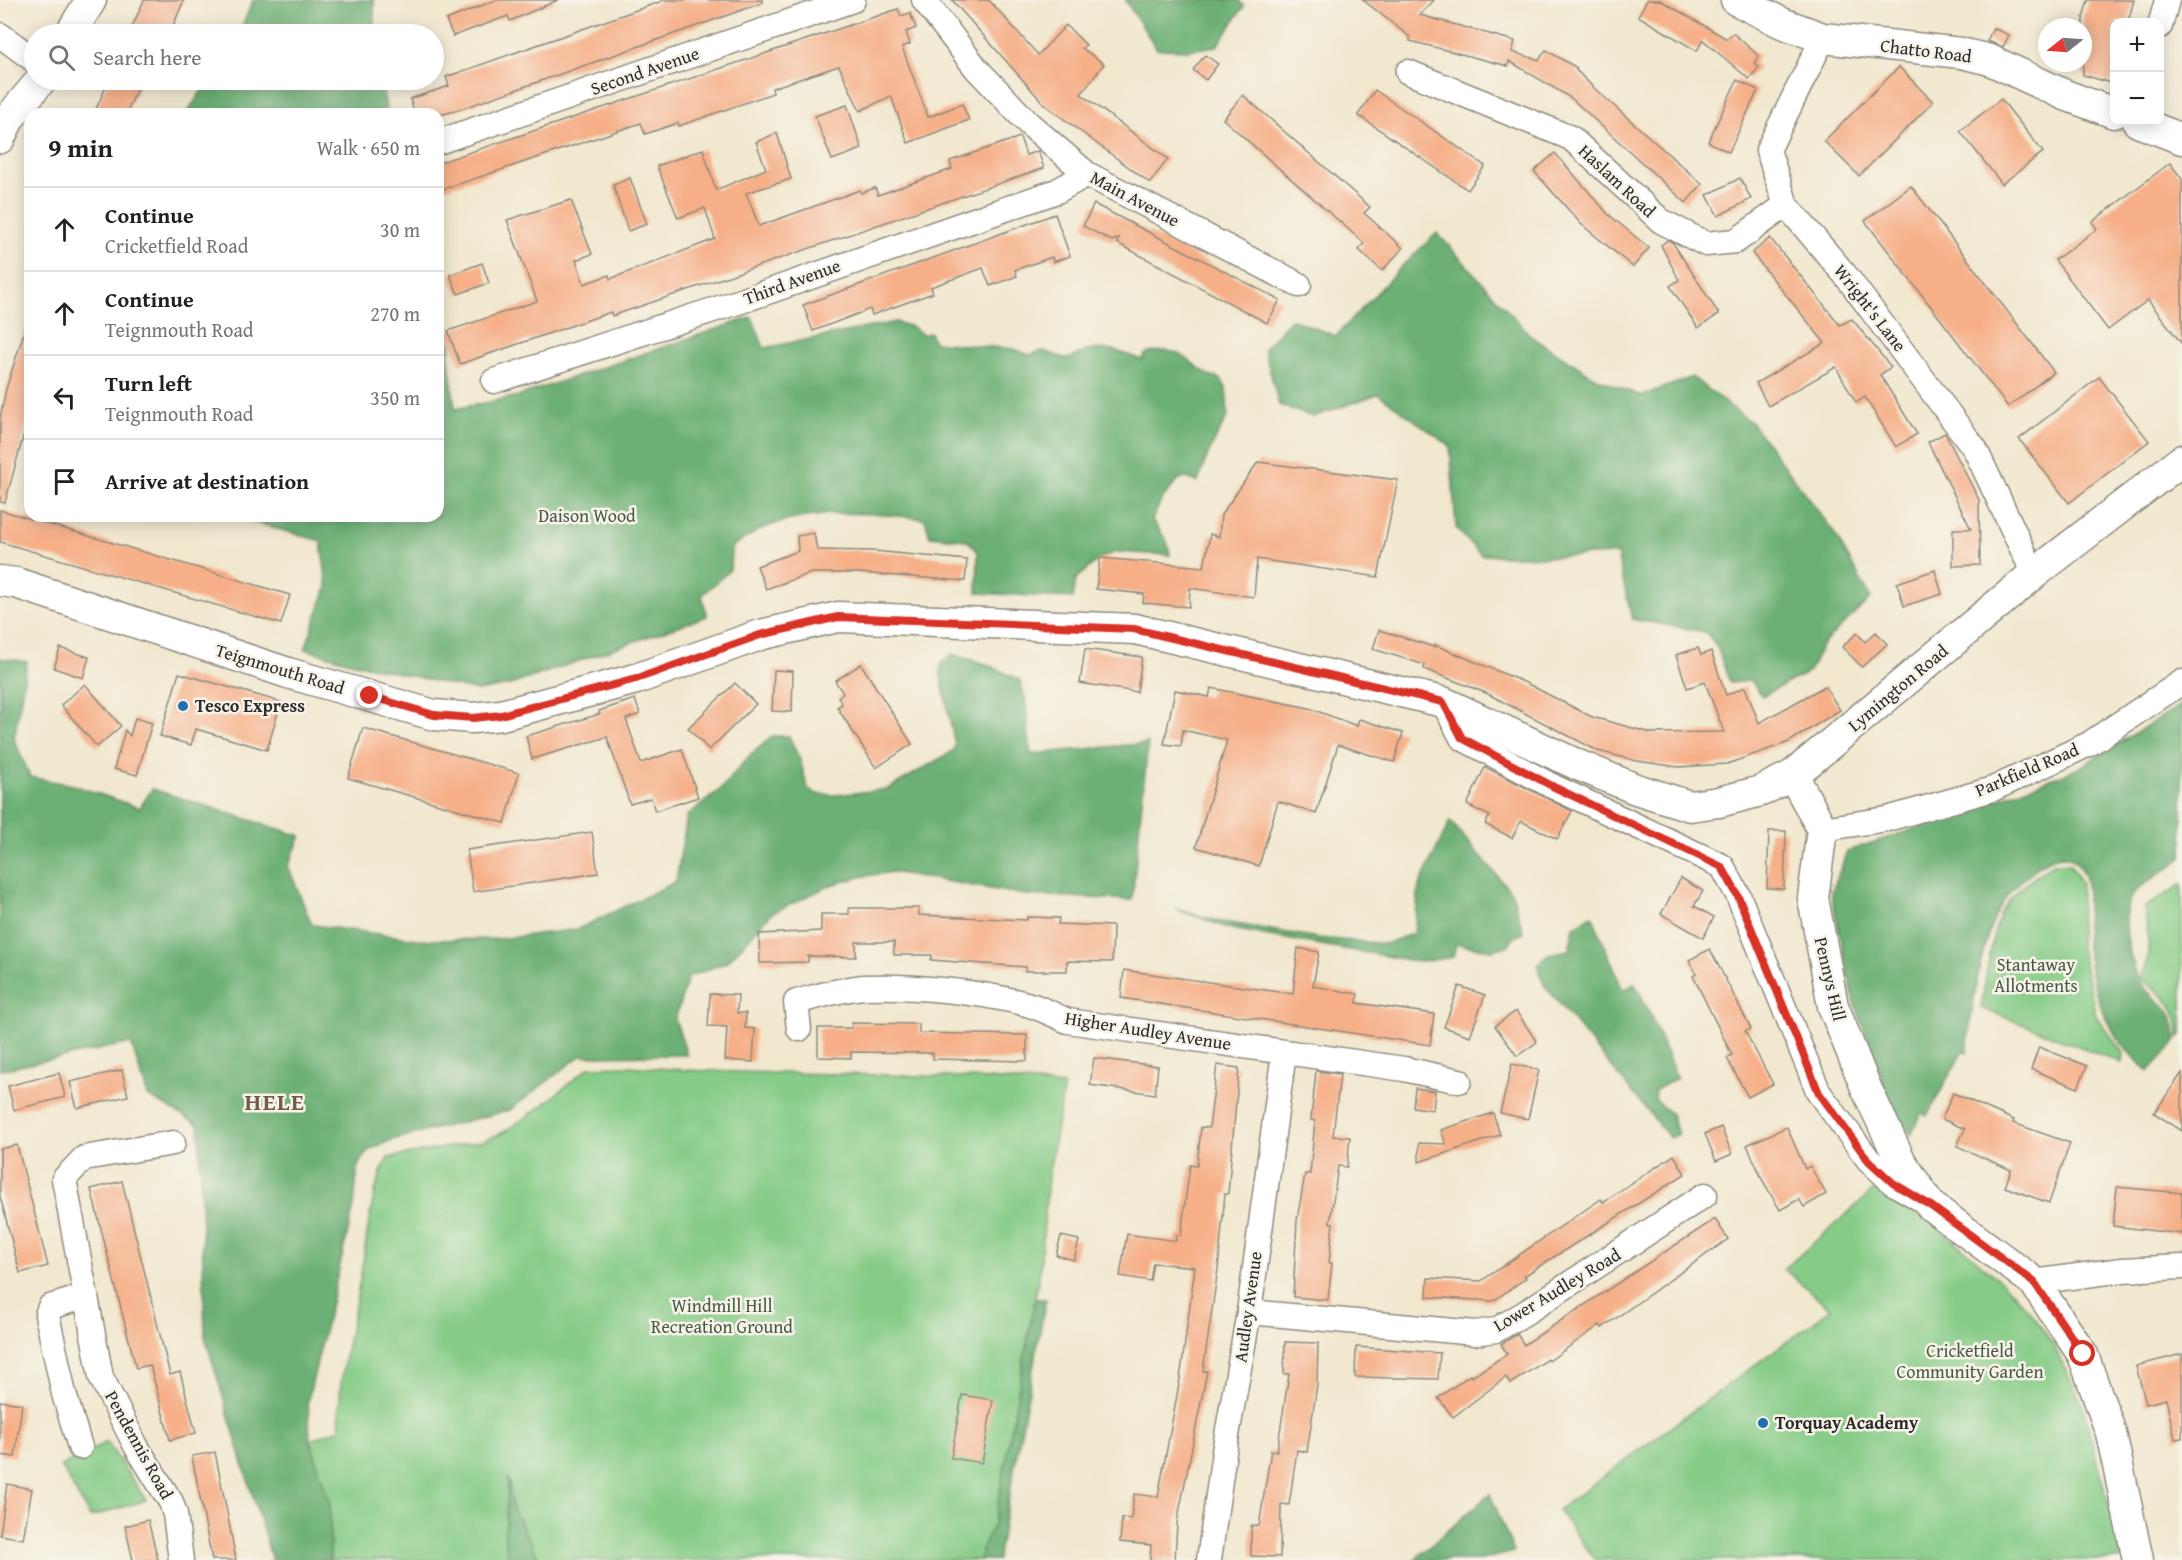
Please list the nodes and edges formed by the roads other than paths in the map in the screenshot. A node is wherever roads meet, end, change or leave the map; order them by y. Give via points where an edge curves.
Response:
1 (91, 0) edge
2 (853, 0) edge
3 (924, 0) edge
4 (1736, 0) edge
5 (2167, 0) edge
6 (2162, 18) edge
7 (76, 24) edge
8 (0, 35) edge
9 (1823, 38) junction
10 (24, 53) edge
11 (1408, 72) dead end
12 (33, 90) edge
13 (2110, 111) edge
14 (2148, 126) edge
15 (0, 138) edge
16 (2182, 139) edge
17 (444, 140) edge
18 (1086, 174) junction
19 (1786, 205) junction
20 (1299, 285) dead end
21 (494, 381) dead end
22 (2182, 460) edge
23 (2034, 574) junction
24 (0, 581) edge
25 (2182, 682) edge
26 (1443, 702) junction
27 (1578, 765) joint
28 (1793, 775) junction
29 (1822, 829) junction
30 (799, 1029) dead end
31 (1284, 1053) junction
32 (1458, 1081) dead end
33 (173, 1143) dead end
34 (1705, 1195) dead end
35 (1931, 1206) junction
36 (2182, 1267) edge
37 (2034, 1282) junction
38 (86, 1296) junction
39 (1249, 1312) junction
40 (80, 1447) dead end
41 (181, 1560) edge
42 (1209, 1560) edge
43 (2138, 1560) edge

1 - 7 street
2 - 17 street, Second Avenue
3 - 18 street, Main Avenue via 976,68 1028,123
4 - 9 street, Chatto Road
5 - 6 street
8 - 10 street
9 - 13 street, Chatto Road via 1961,53 1990,60
9 - 19 street, Wright's Lane via 1768,150
11 - 19 street, Haslam Road via 1571,138 1661,221 1706,244 1736,241
12 - 15 street via 10,117
14 - 16 street
18 - 20 street, Main Avenue
18 - 21 street, Third Avenue via 1057,191 744,300
19 - 23 street, Wright's Lane via 1847,277 1975,449
22 - 23 street, Lymington Road
23 - 28 street, Lymington Road
24 - 26 street, Teignmouth Road via 434,715 501,715 636,679 760,635 838,617 1134,629
25 - 29 street, Parkfield Road via 2089,744 1993,789 1887,819
26 - 27 street, Teignmouth Road
26 - 35 street via 1462,738 1554,787 1722,867 1738,896 1819,1093 1868,1160 1893,1183
27 - 28 street, Lymington Road via 1690,806 1761,791
28 - 29 street
29 - 35 street, Pennys Hill via 1813,898 1833,1006 1901,1162
30 - 31 street, Higher Audley Avenue via 796,1002 845,990 904,988 981,996 1031,1005 1068,1021
31 - 32 street, Higher Audley Avenue via 1404,1069
31 - 39 street, Audley Avenue
33 - 38 street, Pendennis Road via 84,1158 64,1179
34 - 39 street, Lower Audley Road via 1496,1330 1475,1333
35 - 37 street
36 - 37 street via 2122,1270
37 - 43 street via 2083,1354 2111,1433
38 - 40 street via 50,1307 47,1315
38 - 41 street, Pendennis Road via 102,1377 136,1446 171,1502
39 - 42 street, Audley Avenue

